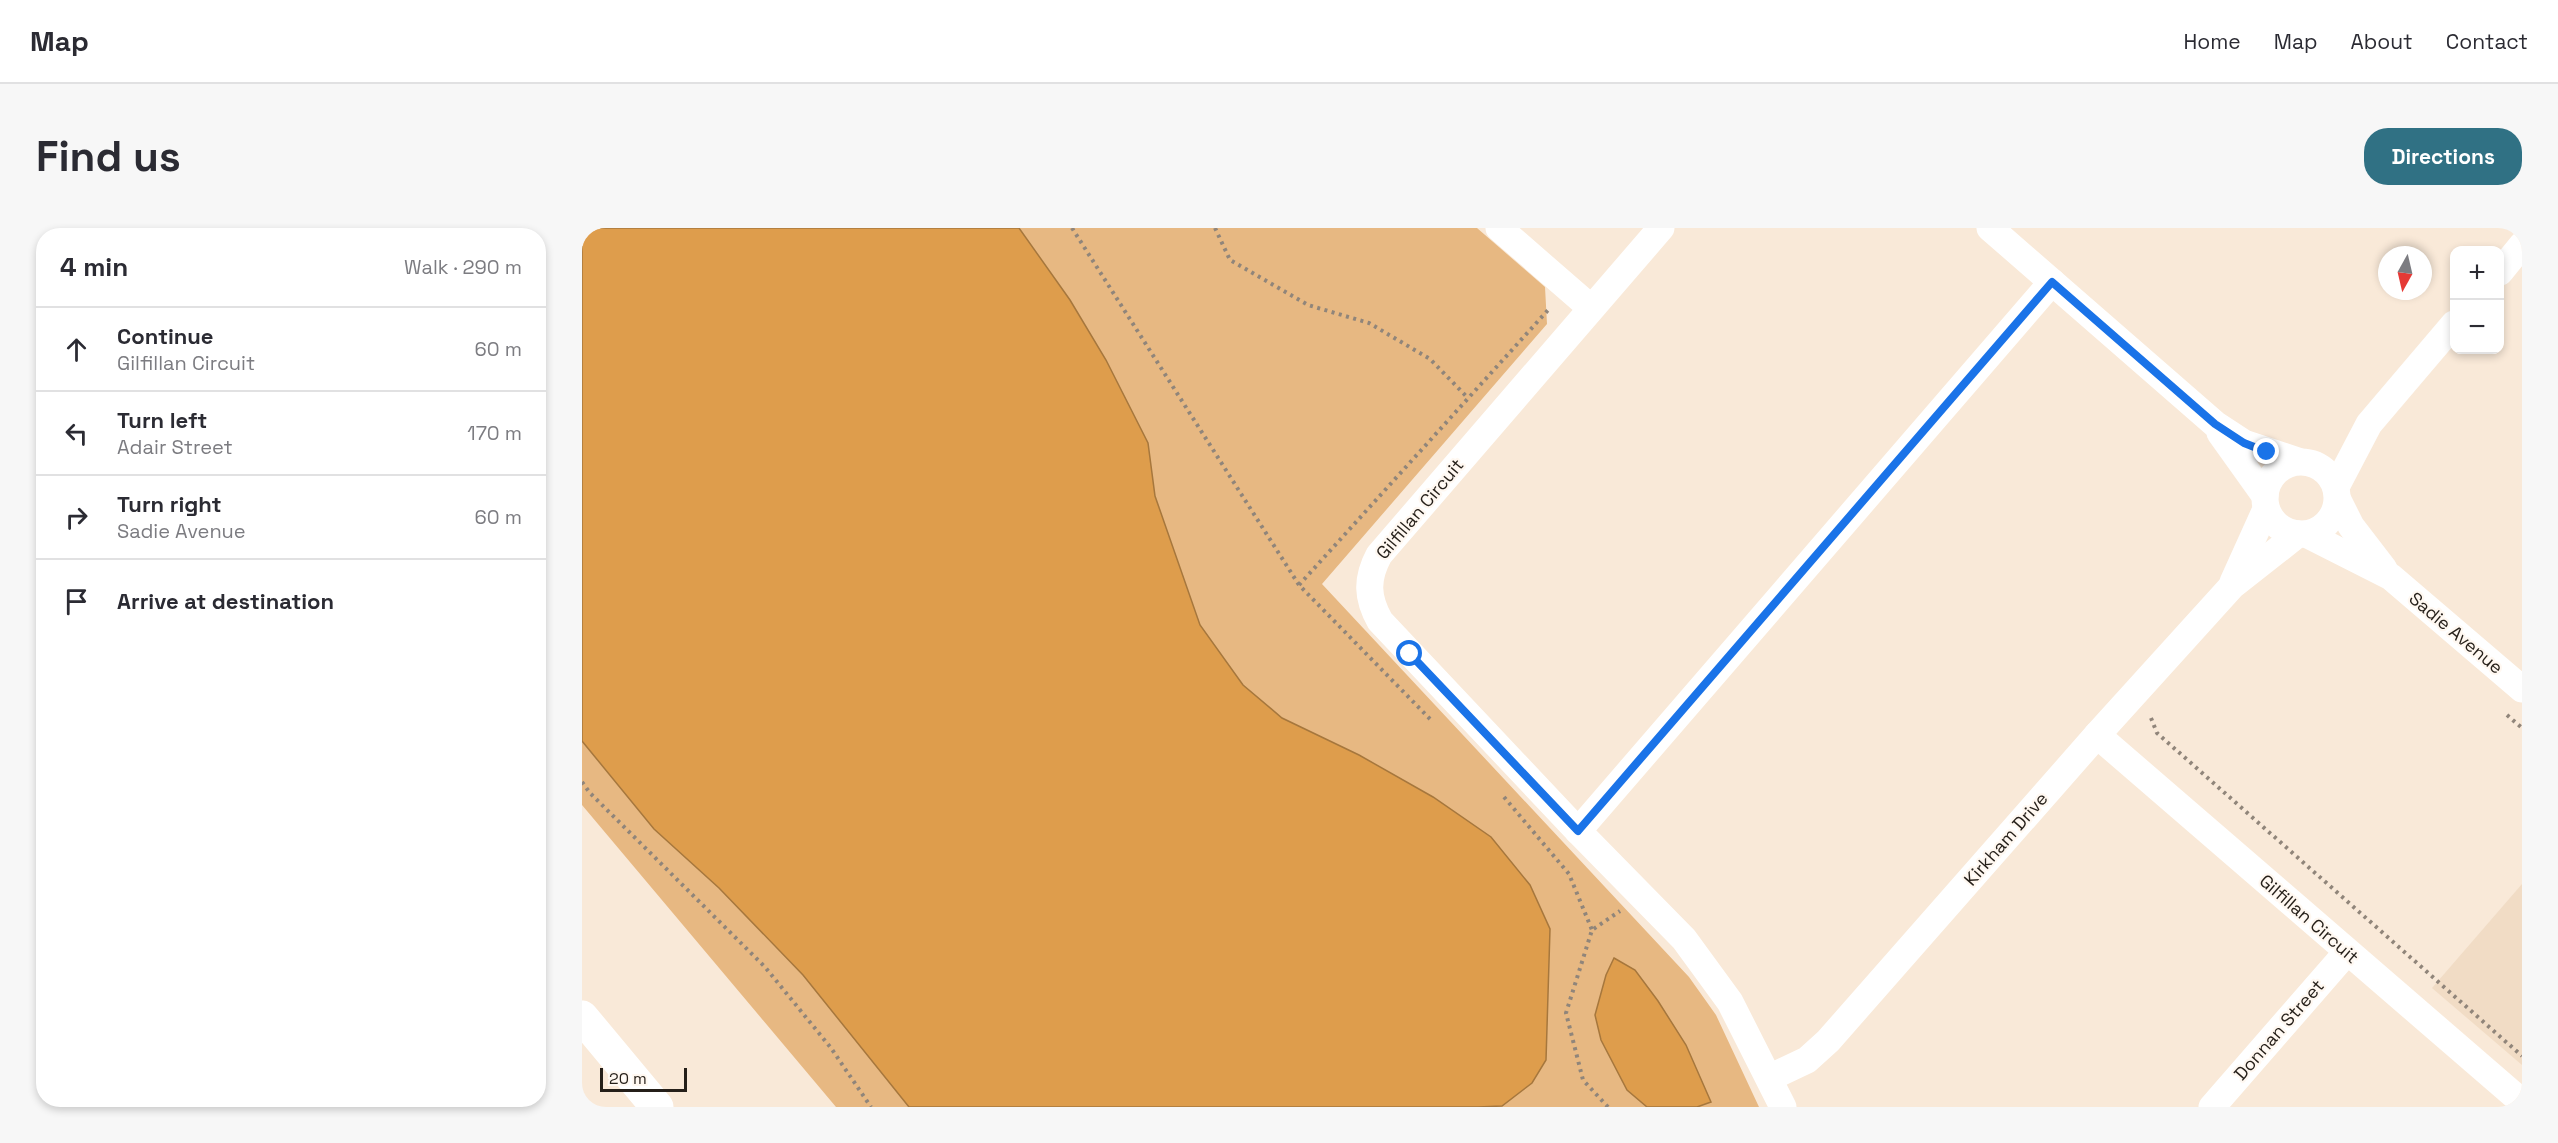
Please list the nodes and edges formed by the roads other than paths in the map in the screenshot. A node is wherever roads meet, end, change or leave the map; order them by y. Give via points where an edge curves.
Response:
1 (1498, 228) edge
2 (1661, 228) edge
3 (1990, 228) edge
4 (2522, 245) edge
5 (2504, 266) edge
6 (2052, 282) junction
7 (1591, 309) junction
8 (2450, 329) edge
9 (2215, 424) junction
10 (2369, 424) junction
11 (2304, 462) junction
12 (2337, 493) junction
13 (2265, 502) junction
14 (2302, 534) junction
15 (2391, 577) junction
16 (2232, 586) junction
17 (2522, 688) edge
18 (2097, 735) junction
19 (1578, 831) junction
20 (2347, 952) junction
21 (582, 1017) edge
22 (1769, 1078) junction
23 (2522, 1102) edge
24 (657, 1107) edge
25 (1783, 1107) edge
26 (2212, 1107) edge

1 - 7 street
2 - 7 street, Gilfillan Circuit
3 - 6 street
4 - 5 street
6 - 9 street
6 - 19 street
7 - 19 street, Gilfillan Circuit via 1379,555 1369,587 1371,604 1380,621
8 - 10 street
9 - 11 street via 2244,443
9 - 13 street
10 - 11 street
10 - 12 street
11 - 12 street via 2326,472
11 - 13 street via 2289,463 2275,472
12 - 14 street via 2334,513 2325,525
12 - 15 street, Sadie Avenue via 2351,526
13 - 14 street via 2270,516 2282,528
13 - 16 street, Kirkham Drive
14 - 15 street, Sadie Avenue
14 - 16 street, Kirkham Drive
15 - 17 street, Sadie Avenue
16 - 18 street, Kirkham Drive
18 - 20 street, Gilfillan Circuit
18 - 22 street, Kirkham Drive via 1828,1041 1807,1060
19 - 22 street, Gilfillan Circuit via 1684,939 1730,1002
20 - 23 street, Gilfillan Circuit
20 - 26 street, Donnan Street
21 - 24 highway
22 - 25 street, Gilfillan Circuit

